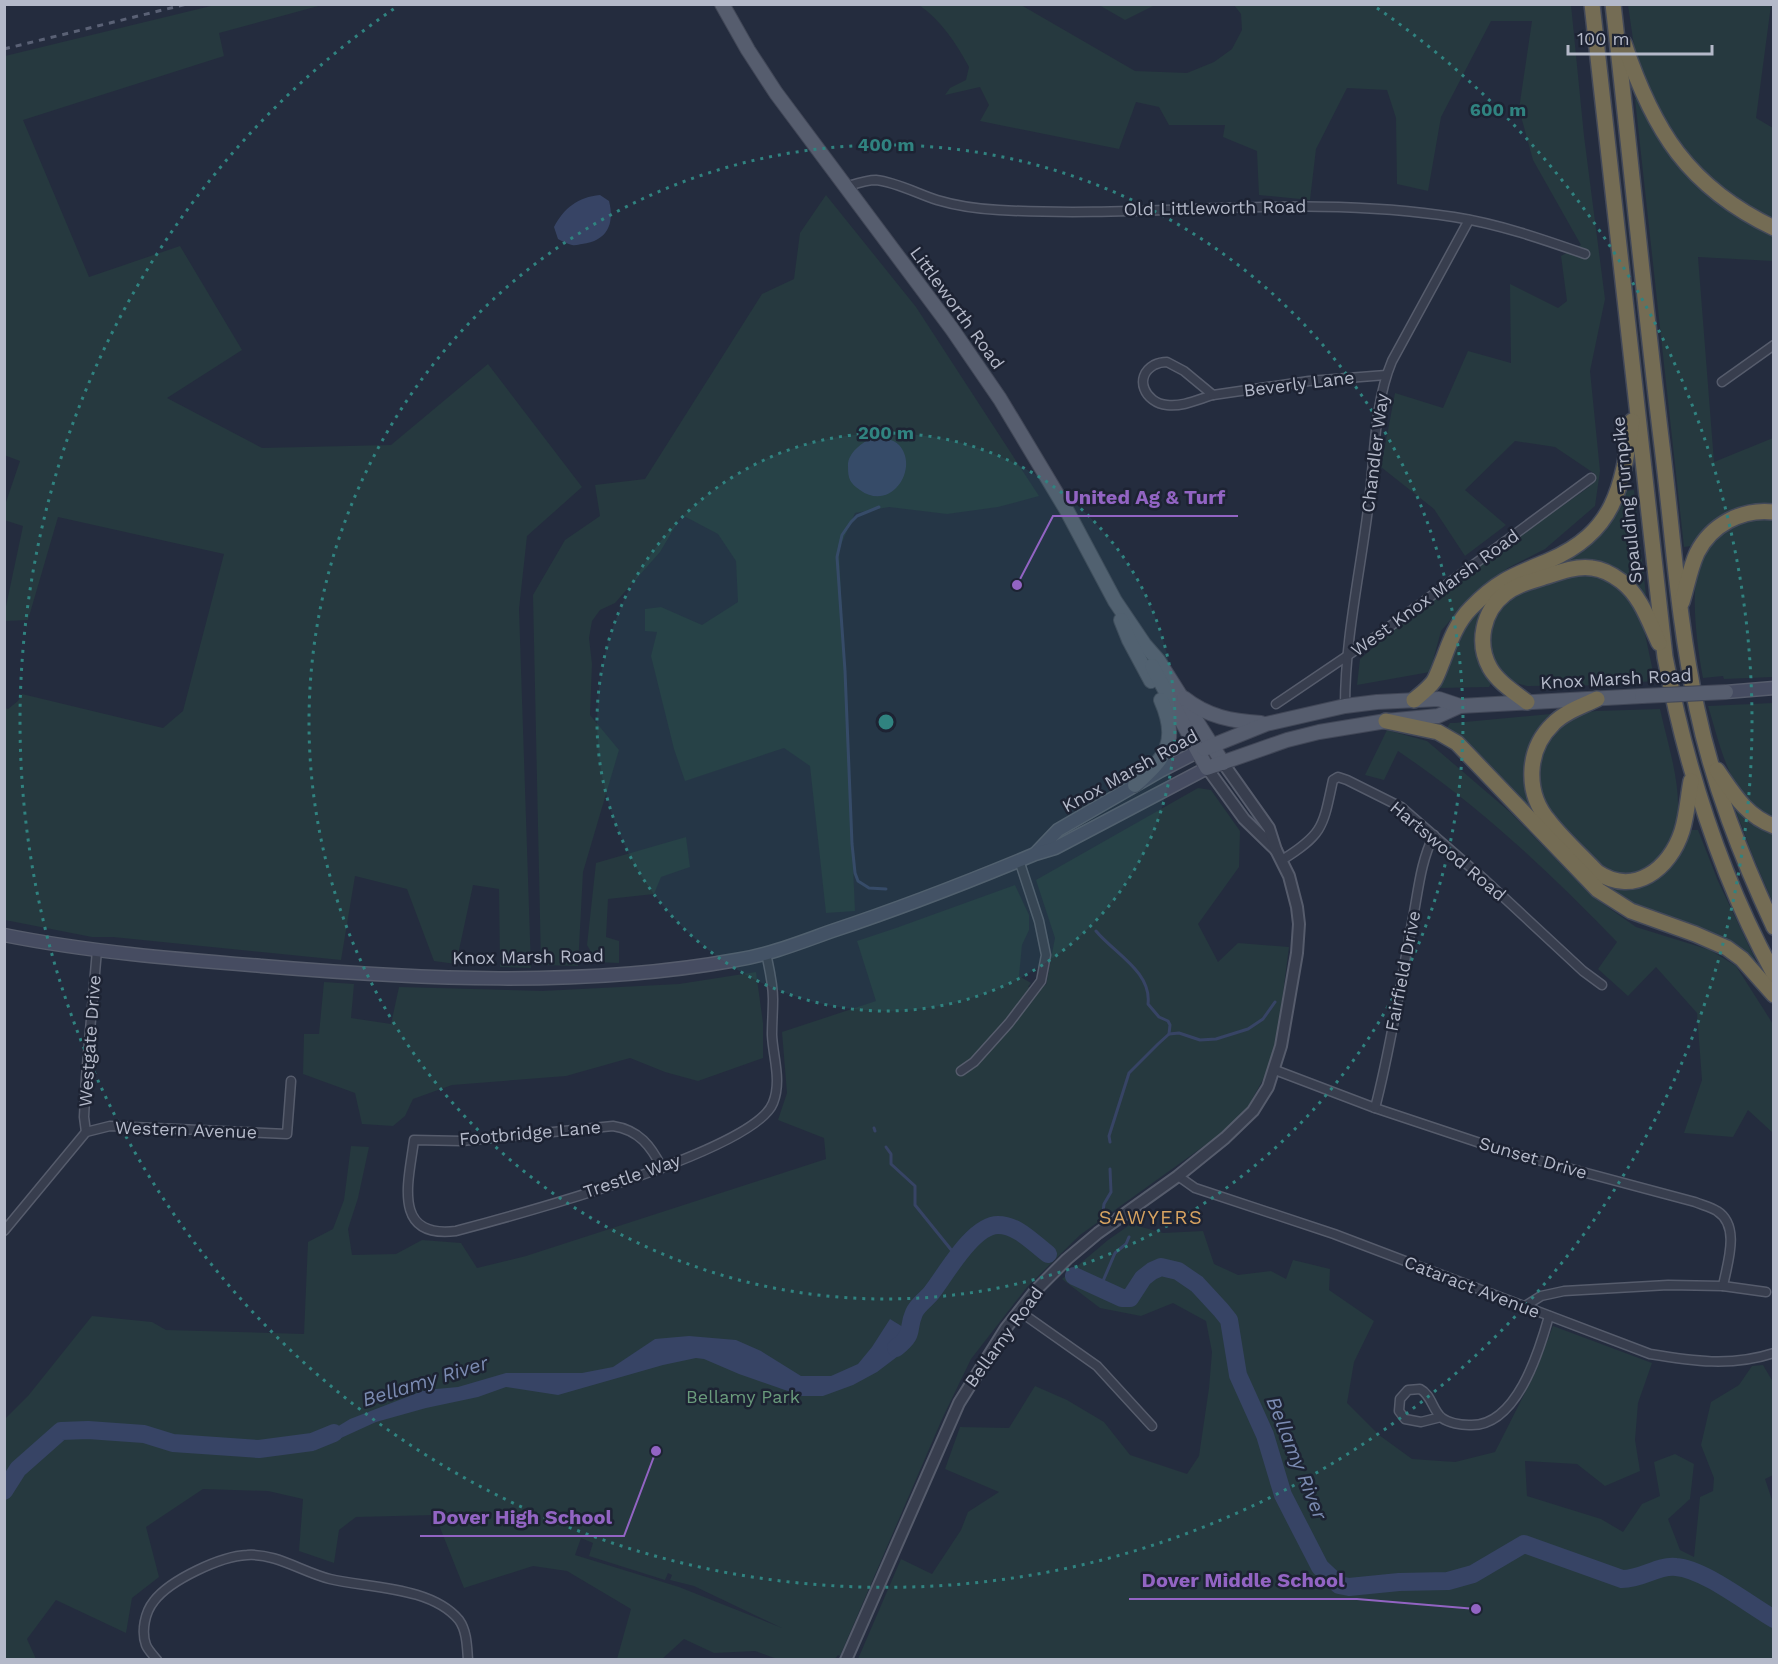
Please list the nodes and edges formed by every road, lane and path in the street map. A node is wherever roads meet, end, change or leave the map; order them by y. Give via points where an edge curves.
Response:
1 (722, 4) edge
2 (1592, 4) edge
3 (1614, 9) edge
4 (845, 187) junction
5 (1468, 220) junction
6 (1773, 228) edge
7 (1585, 254) dead end
8 (1773, 345) edge
9 (1386, 375) junction
10 (1722, 382) dead end
11 (1213, 394) junction
12 (1635, 400) junction
13 (1591, 478) dead end
14 (1773, 512) edge
15 (1115, 601) junction
16 (1680, 607) junction
17 (1144, 645) junction
18 (1348, 657) junction
19 (1665, 657) junction
20 (1773, 688) edge
21 (1726, 692) joint
22 (1179, 694) junction
23 (1597, 699) junction
24 (1414, 700) junction
25 (1527, 702) junction
26 (1276, 704) dead end
27 (1345, 706) junction
28 (1460, 706) junction
29 (1386, 721) junction
30 (1266, 724) junction
31 (1211, 746) junction
32 (1197, 752) junction
33 (1709, 757) junction
34 (1223, 763) junction
35 (1207, 768) junction
36 (1692, 775) junction
37 (1135, 785) junction
38 (1773, 826) edge
39 (1434, 835) junction
40 (1276, 850) junction
41 (1035, 854) junction
42 (1019, 860) junction
43 (1282, 860) junction
44 (1773, 927) edge
45 (4, 935) edge
46 (97, 950) junction
47 (766, 953) junction
48 (1773, 974) edge
49 (1602, 985) dead end
50 (1773, 995) edge
51 (1275, 1070) junction
52 (961, 1071) dead end
53 (291, 1081) dead end
54 (1375, 1108) junction
55 (86, 1132) junction
56 (414, 1140) joint
57 (662, 1168) junction
58 (1178, 1176) junction
59 (4, 1231) edge
60 (1723, 1286) junction
61 (1766, 1292) dead end
62 (1525, 1306) junction
63 (1019, 1311) junction
64 (1549, 1316) junction
65 (1773, 1353) edge
66 (1441, 1417) junction
67 (1152, 1426) dead end
68 (157, 1659) edge
69 (468, 1659) edge
70 (846, 1659) edge

1 - 4 main road, Littleworth Road via 769,83
2 - 12 highway, Spaulding Turnpike
3 - 6 highway via 1638,84 1672,146 1719,195
3 - 16 highway
4 - 5 street, Old Littleworth Road via 882,181 953,204 998,210 1309,206
4 - 15 main road, Littleworth Road via 1000,399
5 - 7 street, Old Littleworth Road
5 - 9 street, Chandler Way
8 - 10 street
9 - 11 street, Beverly Lane
9 - 18 street, Chandler Way
11 - 11 street, Beverly Lane via 1168,405 1155,403 1143,386 1153,365 1167,362 1184,370
12 - 19 highway, Spaulding Turnpike
12 - 24 highway via 1624,475 1603,520 1568,551 1509,576 1479,599 1456,628 1435,679
13 - 18 street, West Knox Marsh Road
14 - 16 highway via 1738,515 1706,539 1694,560
15 - 17 main road, Littleworth Road
15 - 37 main road via 1129,640 1170,724 1165,751
16 - 33 highway via 1691,680
17 - 22 main road, Littleworth Road
17 - 32 main road, Littleworth Road
18 - 26 street, West Knox Marsh Road
18 - 27 street, Chandler Way
19 - 25 highway via 1634,592 1622,582 1592,568 1552,574 1505,594 1494,605 1484,626 1484,651 1489,667
19 - 36 highway, Spaulding Turnpike
20 - 21 main road, Knox Marsh Road
21 - 23 main road, Knox Marsh Road, bridge
22 - 30 main road via 1217,717
22 - 31 main road, Littleworth Road
23 - 25 main road, Knox Marsh Road
23 - 36 highway via 1554,723 1537,748 1531,771 1535,796 1548,820 1597,872 1628,883 1640,880 1665,863 1682,832
24 - 27 main road, Knox Marsh Road
24 - 28 main road, Knox Marsh Road via 1439,699
25 - 28 main road, Knox Marsh Road
27 - 30 main road, Knox Marsh Road
28 - 29 main road, Knox Marsh Road via 1438,716
29 - 34 main road, Knox Marsh Road via 1287,740
29 - 50 highway via 1438,732 1457,743 1598,890 1630,911 1727,948 1742,959
30 - 31 main road, Knox Marsh Road
31 - 32 main road, Knox Marsh Road
31 - 34 main road, Littleworth Road
32 - 35 main road, Littleworth Road
32 - 37 main road, Knox Marsh Road
33 - 38 highway via 1744,808
33 - 44 highway via 1734,835
34 - 35 main road, Knox Marsh Road
34 - 40 street, Bellamy Road via 1269,828
35 - 40 street, Bellamy Road via 1244,819
35 - 41 main road, Knox Marsh Road via 1083,835
36 - 48 highway, Spaulding Turnpike via 1743,914
37 - 41 main road, Knox Marsh Road via 1058,830
39 - 43 street, Hartswood Road via 1389,800 1338,777 1333,780 1320,829 1305,846
39 - 49 street, Hartswood Road
39 - 54 street, Fairfield Drive via 1427,848
40 - 43 street, Bellamy Road
41 - 42 main road, Knox Marsh Road
42 - 47 main road, Knox Marsh Road via 902,908
42 - 52 street via 1046,955 1041,981 1009,1023
43 - 51 street, Bellamy Road via 1294,892 1299,937
45 - 46 main road, Knox Marsh Road
46 - 47 main road, Knox Marsh Road via 297,969 502,978 657,971
46 - 55 street, Westgate Drive via 86,1077
47 - 57 street, Trestle Way via 773,999 777,1079 774,1102 751,1126
51 - 54 street, Sunset Drive
51 - 58 street, Bellamy Road via 1253,1111
53 - 55 street, Western Avenue via 287,1134 110,1126
54 - 60 street, Sunset Drive via 1504,1151 1717,1211 1727,1220 1731,1231
55 - 59 street
56 - 57 street, Footbridge Lane via 485,1140 613,1126 642,1138
56 - 57 street, Trestle Way via 407,1201 416,1222 432,1232 466,1228
58 - 62 street, Cataract Avenue via 1195,1188 1334,1234
58 - 63 street, Bellamy Road via 1098,1233 1050,1275
60 - 61 street
60 - 62 street via 1563,1291 1541,1296
62 - 64 street, Cataract Avenue
63 - 67 street via 1098,1366
63 - 70 street, Bellamy Road via 959,1403
64 - 65 street, Cataract Avenue via 1650,1354 1697,1362
64 - 66 street via 1519,1392 1505,1412 1473,1425
66 - 66 street via 1430,1396 1420,1389 1408,1390 1400,1399 1399,1411 1406,1419 1421,1422
68 - 69 street via 146,1645 144,1623 153,1602 201,1569 222,1559 248,1555 271,1558 332,1580 388,1587 442,1606 459,1620 464,1630

